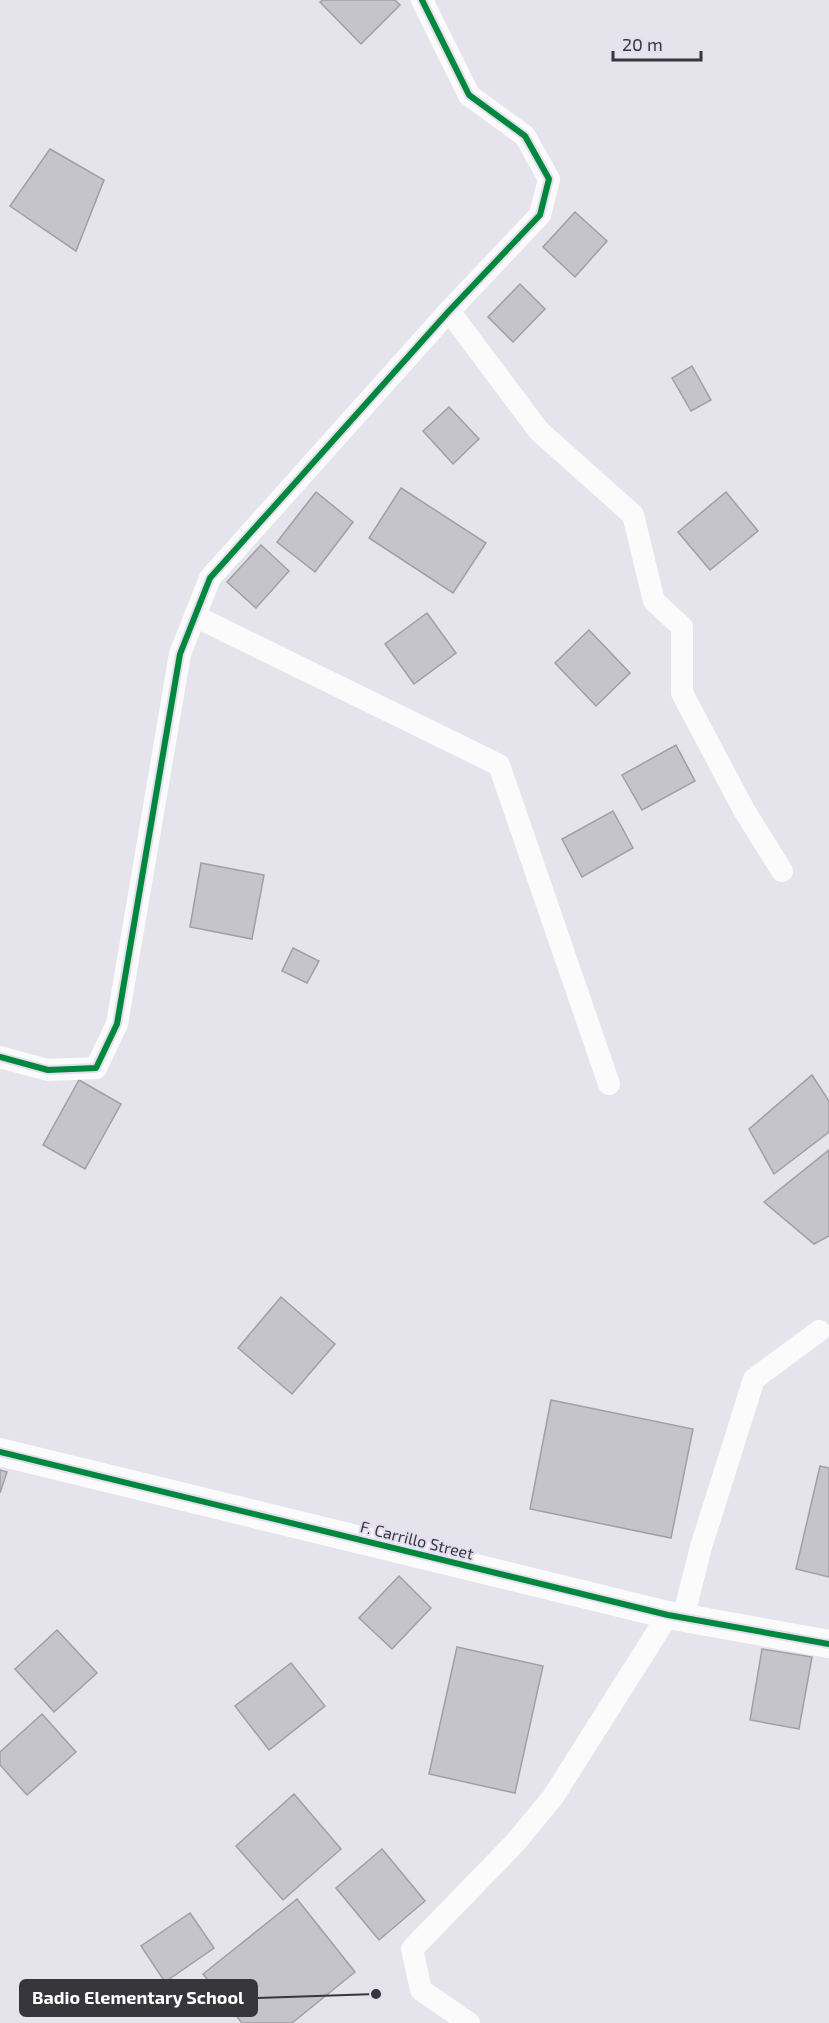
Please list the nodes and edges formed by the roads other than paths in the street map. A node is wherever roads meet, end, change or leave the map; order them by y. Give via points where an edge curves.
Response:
1 (422, 0) edge
2 (449, 311) junction
3 (195, 616) junction
4 (782, 870) dead end
5 (0, 1057) edge
6 (609, 1084) dead end
7 (819, 1330) dead end
8 (0, 1452) edge
9 (676, 1617) junction
10 (829, 1644) edge
11 (468, 2023) edge

1 - 2 street via 469,95 525,136 549,179 540,214
2 - 3 street via 210,578
2 - 4 street via 539,431 633,515 654,601 682,627 682,693 744,810
3 - 5 street via 180,654 117,1024 96,1068 48,1070
3 - 6 street via 500,765
7 - 9 street via 754,1379
8 - 9 street, F. Carrillo Street
9 - 10 street, F. Carrillo Street
9 - 11 street via 553,1797 514,1844 412,1949 421,1990

